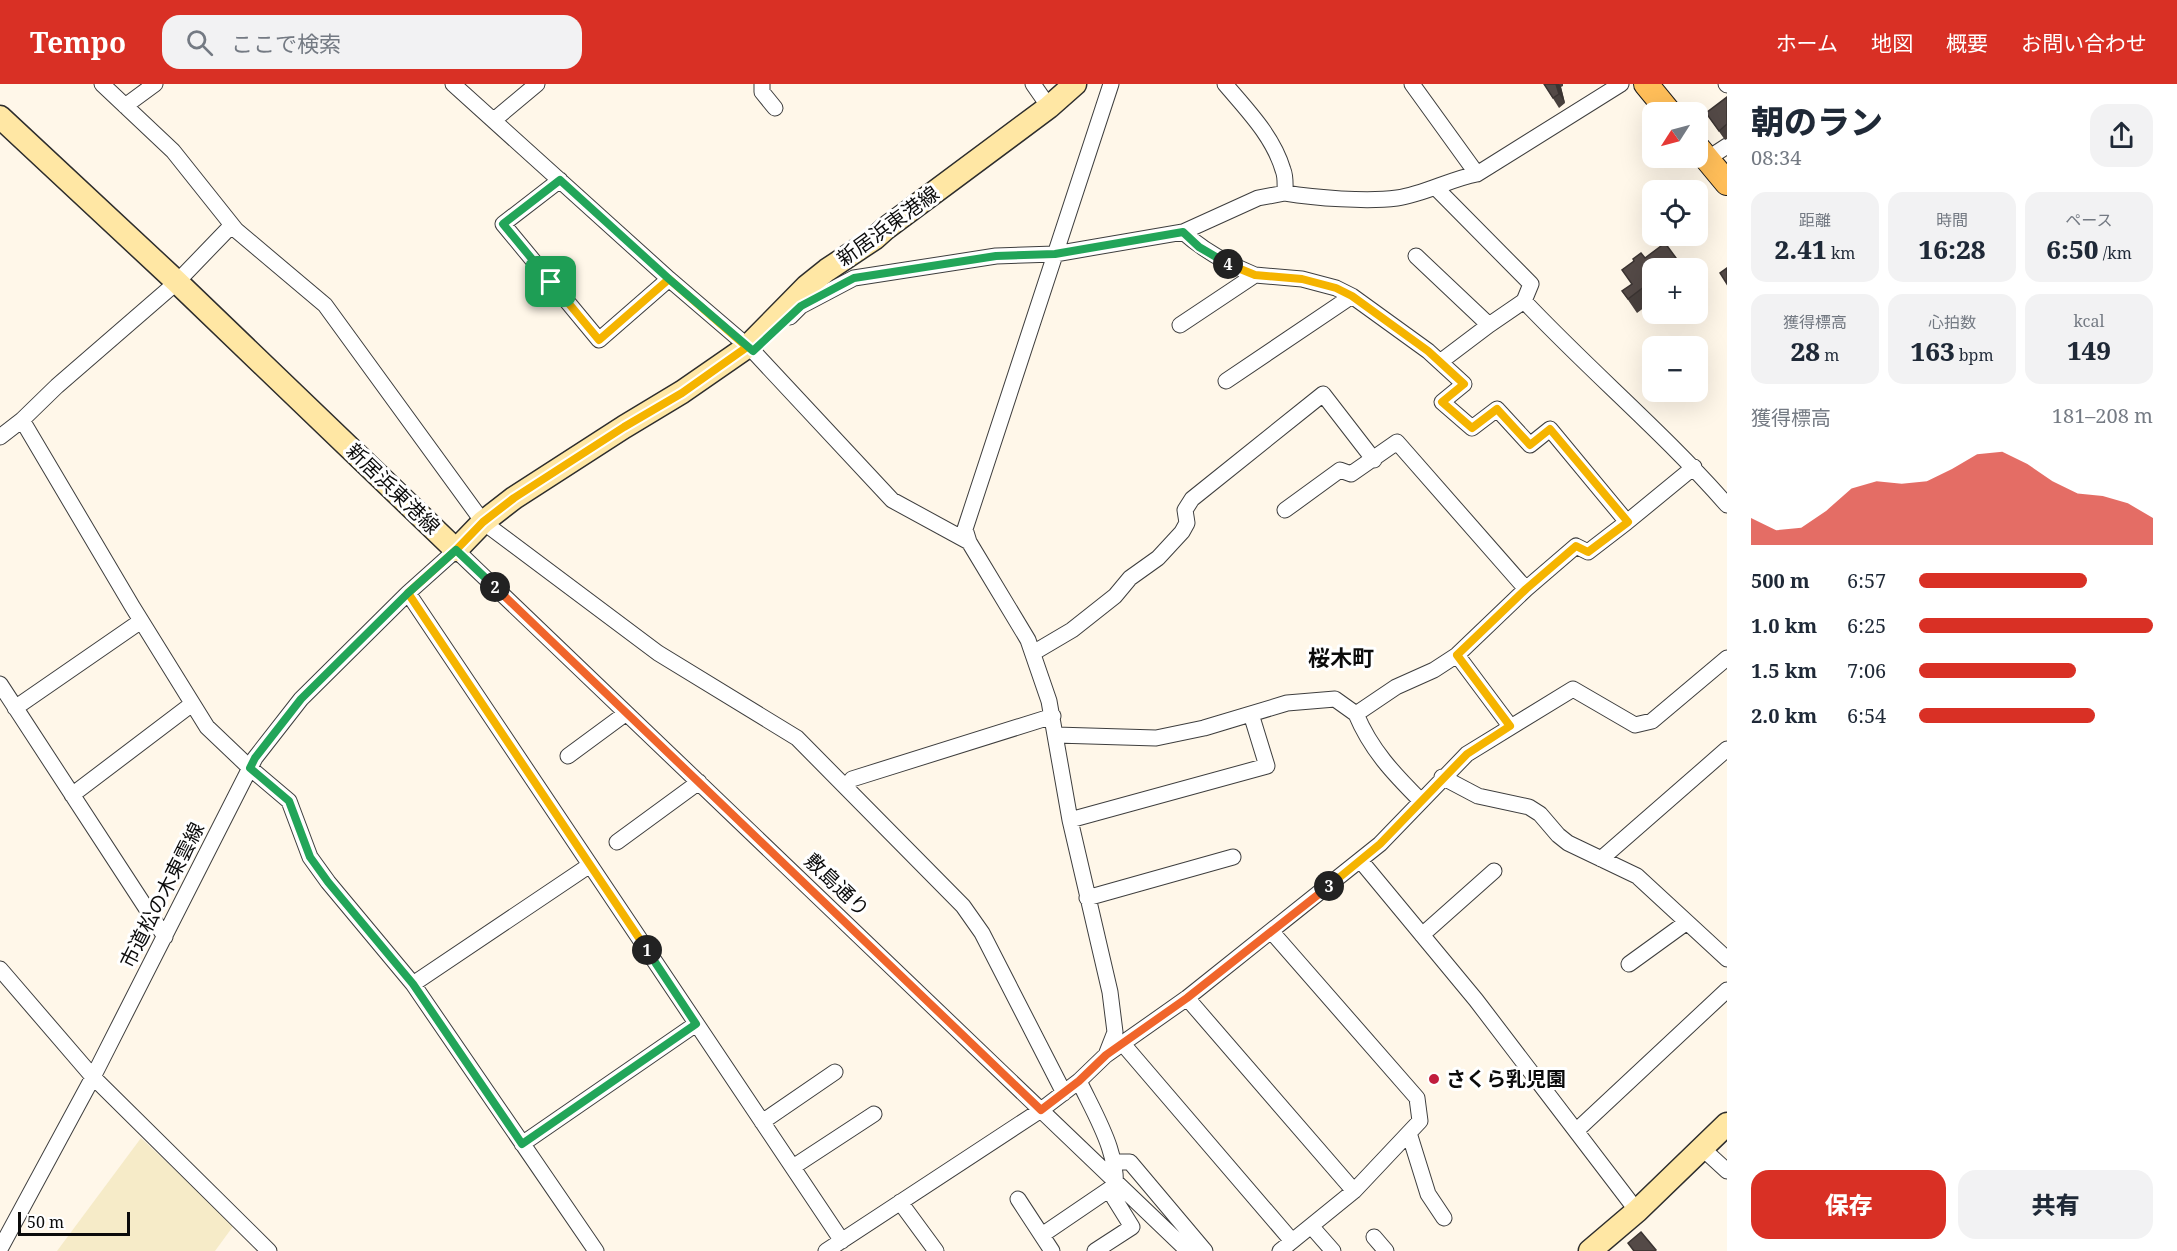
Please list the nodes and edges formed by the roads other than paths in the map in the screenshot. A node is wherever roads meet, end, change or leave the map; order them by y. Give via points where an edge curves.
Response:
1 (102, 84) edge
2 (155, 84) edge
3 (453, 84) edge
4 (537, 84) edge
5 (762, 84) edge
6 (1033, 84) edge
7 (1075, 84) edge
8 (1111, 84) edge
9 (1225, 84) edge
10 (1412, 84) edge
11 (1621, 84) edge
12 (1646, 84) edge
13 (1661, 102) edge
14 (125, 106) junction
15 (1049, 107) junction
16 (775, 108) dead end
17 (0, 117) edge
18 (494, 120) junction
19 (1727, 146) edge
20 (1708, 152) edge
21 (1708, 160) edge
22 (1477, 174) junction
23 (560, 180) junction
24 (1727, 183) edge
25 (1437, 189) junction
26 (1285, 193) junction
27 (232, 225) junction
28 (1183, 232) junction
29 (1055, 254) junction
30 (1416, 256) dead end
31 (1255, 275) junction
32 (669, 279) junction
33 (177, 282) junction
34 (1352, 296) junction
35 (1524, 301) junction
36 (1180, 325) dead end
37 (1489, 325) junction
38 (750, 349) junction
39 (1440, 362) junction
40 (1226, 381) dead end
41 (22, 420) junction
42 (0, 437) edge
43 (1374, 460) junction
44 (1694, 467) junction
45 (1727, 505) edge
46 (1285, 510) dead end
47 (483, 522) junction
48 (1628, 522) junction
49 (969, 542) junction
50 (456, 550) junction
51 (1526, 589) junction
52 (408, 593) junction
53 (141, 621) junction
54 (1033, 653) junction
55 (1457, 655) junction
56 (1727, 658) edge
57 (0, 684) edge
58 (192, 704) junction
59 (15, 708) junction
60 (625, 714) junction
61 (1251, 714) junction
62 (1356, 714) junction
63 (1053, 716) junction
64 (1510, 726) junction
65 (1056, 735) junction
66 (1727, 749) edge
67 (568, 756) dead end
68 (250, 768) junction
69 (1442, 777) junction
70 (699, 782) junction
71 (846, 787) junction
72 (72, 795) junction
73 (1420, 801) junction
74 (1070, 820) junction
75 (617, 842) dead end
76 (1233, 857) dead end
77 (1601, 859) junction
78 (1360, 860) junction
79 (590, 865) junction
80 (1494, 871) dead end
81 (1087, 898) junction
82 (1688, 922) junction
83 (1271, 931) junction
84 (1422, 935) junction
85 (165, 937) junction
86 (1727, 959) edge
87 (1629, 964) dead end
88 (0, 969) edge
89 (413, 984) junction
90 (1727, 990) edge
91 (1187, 998) junction
92 (696, 1024) junction
93 (1123, 1044) junction
94 (1106, 1055) junction
95 (835, 1072) dead end
96 (93, 1077) junction
97 (1079, 1081) junction
98 (1064, 1093) junction
99 (1041, 1110) junction
100 (874, 1114) dead end
101 (762, 1122) junction
102 (1727, 1124) edge
103 (1576, 1131) junction
104 (1409, 1133) junction
105 (522, 1144) junction
106 (1703, 1149) junction
107 (1113, 1162) junction
108 (792, 1167) junction
109 (1727, 1171) edge
110 (1117, 1184) junction
111 (1354, 1191) junction
112 (1018, 1199) dead end
113 (900, 1202) junction
114 (1637, 1211) junction
115 (1444, 1218) dead end
116 (1311, 1226) junction
117 (1042, 1235) junction
118 (1374, 1237) dead end
119 (842, 1241) junction
120 (1286, 1246) edge
121 (0, 1249) edge
122 (269, 1251) edge
123 (596, 1251) edge
124 (826, 1251) edge
125 (936, 1251) edge
126 (1053, 1251) edge
127 (1095, 1251) edge
128 (1188, 1251) edge
129 (1205, 1251) edge
130 (1333, 1251) edge
131 (1386, 1251) edge
132 (1590, 1251) edge

1 - 14 street
2 - 14 street
3 - 18 street
4 - 18 street
5 - 16 street via 762,92
6 - 15 street
7 - 15 main road, 新居浜東港線
8 - 29 street
9 - 26 street via 1270,142 1284,171
10 - 22 street
11 - 22 street
12 - 13 main road
14 - 27 street via 173,151
15 - 38 main road, 新居浜東港線 via 807,286
17 - 33 main road, 新居浜東港線
18 - 23 street
19 - 20 street
21 - 24 main road
22 - 25 street
23 - 32 street
23 - 32 street via 503,224 599,340
25 - 26 street via 1396,198
25 - 35 street via 1531,284
26 - 28 street via 1258,198
27 - 33 street
27 - 47 street via 325,305
28 - 29 street
28 - 31 street via 1199,247
29 - 38 street via 996,256 854,278 801,306
29 - 49 street via 965,529
30 - 37 street
31 - 34 street via 1302,279
31 - 36 street
32 - 38 street
33 - 41 street
33 - 50 main road, 新居浜東港線
34 - 39 street
34 - 40 street
35 - 37 street
35 - 44 street
37 - 39 street
38 - 47 main road, 新居浜東港線 via 514,498
38 - 49 street via 892,500
39 - 48 street via 1464,384 1442,402 1472,428 1497,409 1530,445 1550,429
41 - 42 street
41 - 53 street
43 - 46 street via 1351,474 1340,470
43 - 51 street via 1397,442
43 - 54 street via 1323,394 1192,499 1185,510 1187,523 1182,532 1158,558 1072,630
44 - 45 street
44 - 48 street
47 - 50 main road, 新居浜東港線
47 - 71 street via 658,653 797,738
48 - 51 street via 1588,552 1576,546
49 - 54 street
50 - 52 street, 市道松の木東雲線
50 - 60 street, 敷島通り
51 - 55 street
52 - 68 street, 市道松の木東雲線 via 301,699
52 - 79 street
53 - 58 street
53 - 59 street
54 - 63 street
55 - 62 street via 1396,687
55 - 64 street
56 - 64 street via 1652,721 1635,725 1573,689
57 - 59 street
58 - 68 street via 207,727
58 - 72 street
59 - 72 street
60 - 67 street
60 - 70 street, 敷島通り
61 - 62 street via 1287,703 1335,699
61 - 65 street via 1156,738
61 - 74 street via 1267,766
62 - 73 street via 1380,757
63 - 65 street
63 - 71 street via 852,779
64 - 69 street via 1467,754
65 - 74 street
66 - 77 street
68 - 85 street, 市道松の木東雲線
68 - 89 street via 289,801 310,857
69 - 73 street
69 - 77 street via 1478,796 1529,807 1568,843
70 - 75 street
70 - 99 street, 敷島通り
71 - 98 street via 963,906 982,933
72 - 85 street
73 - 78 street
74 - 81 street
76 - 81 street
77 - 82 street via 1637,876
78 - 83 street
78 - 84 street
79 - 89 street
79 - 92 street
80 - 84 street
81 - 94 street via 1110,992 1115,1032
82 - 86 street
82 - 87 street
83 - 91 street
83 - 104 street via 1417,1098 1420,1121
84 - 103 street
85 - 96 street, 市道松の木東雲線
88 - 96 street
89 - 105 street
90 - 103 street
91 - 93 street
91 - 111 street
92 - 101 street
92 - 105 street
93 - 94 street
93 - 120 street
94 - 97 street
95 - 101 street
96 - 121 street, 市道松の木東雲線
96 - 122 street
97 - 98 street
97 - 107 street via 1110,1146
98 - 99 street
99 - 110 street, 敷島通り
99 - 113 street
100 - 108 street
101 - 108 street
102 - 106 main road
103 - 114 street
104 - 111 street
104 - 115 street via 1428,1194
105 - 123 street
106 - 109 street
106 - 114 main road
107 - 110 street
107 - 129 street via 1130,1162
108 - 119 street
110 - 117 street
110 - 127 street via 1114,1198 1132,1227
110 - 128 street, 敷島通り
111 - 116 street
112 - 117 street
113 - 119 street
113 - 125 street
114 - 132 main road
116 - 120 street
116 - 130 street
117 - 126 street
118 - 131 street
119 - 124 street

